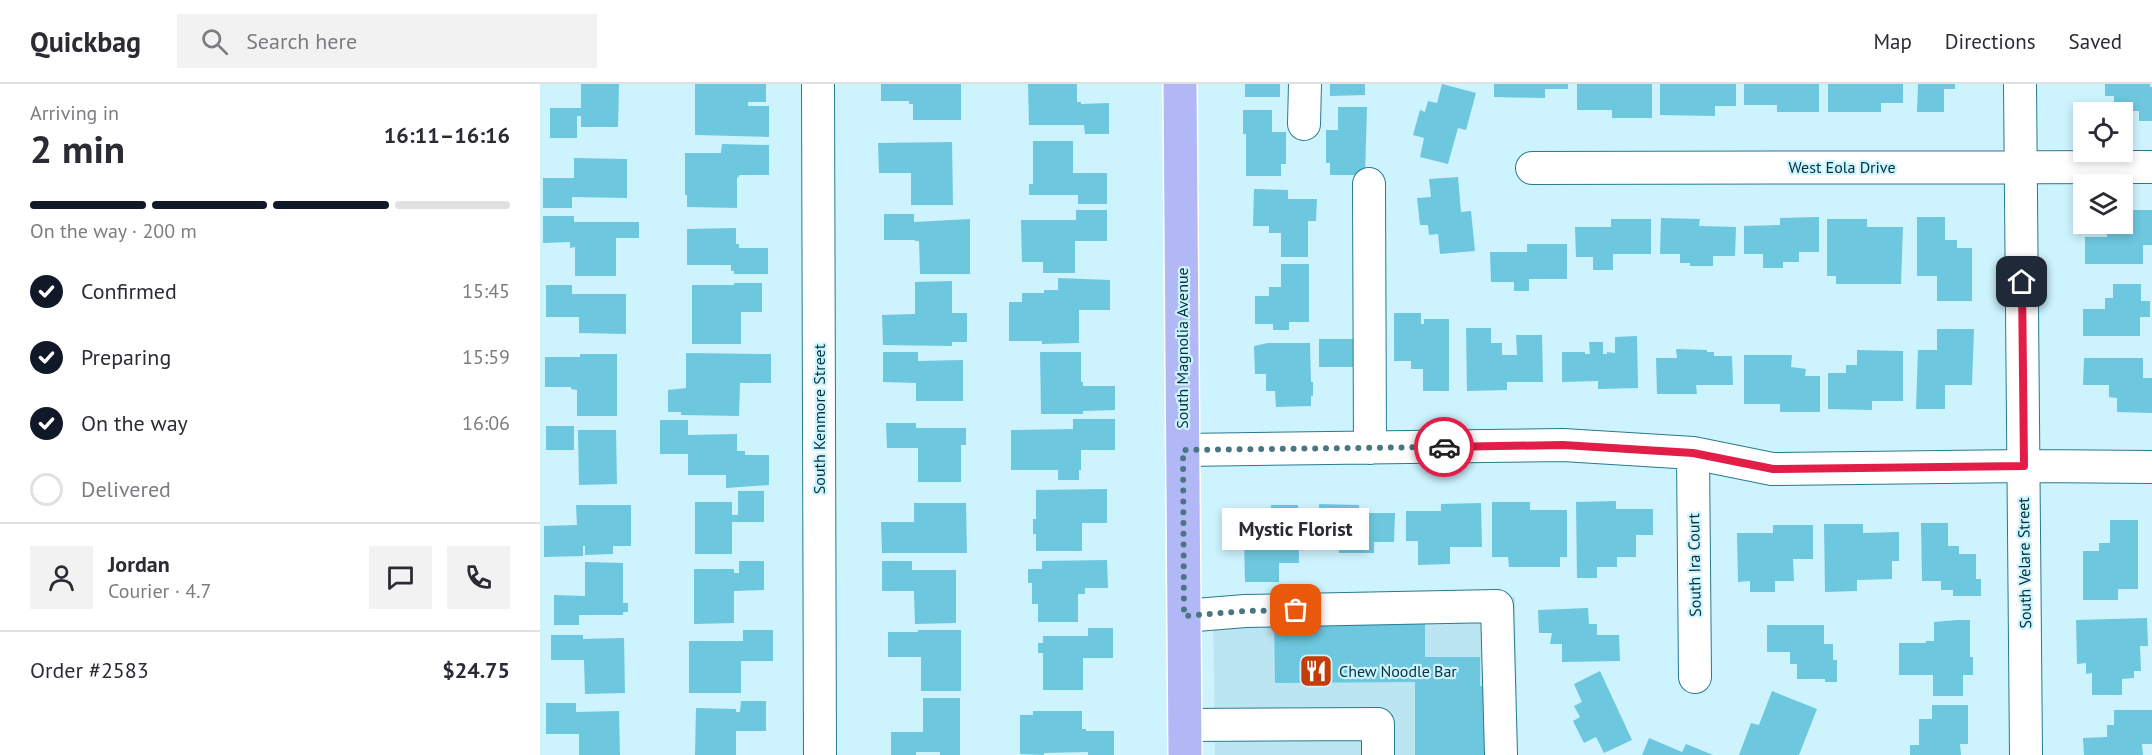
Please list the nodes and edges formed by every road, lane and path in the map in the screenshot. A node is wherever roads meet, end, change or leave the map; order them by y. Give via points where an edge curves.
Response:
1 (818, 84) edge
2 (1180, 84) edge
3 (1305, 84) edge
4 (2020, 84) edge
5 (1304, 124) dead end
6 (2020, 167) junction
7 (2152, 167) edge
8 (1532, 168) dead end
9 (1369, 184) dead end
10 (1370, 448) junction
11 (1183, 450) junction
12 (1693, 453) junction
13 (2024, 466) junction
14 (2152, 467) edge
15 (1184, 616) junction
16 (1695, 677) dead end
17 (1185, 740) edge
18 (820, 755) edge
19 (1378, 755) edge
20 (1501, 755) edge
21 (2026, 755) edge

1 - 18 street, South Kenmore Street
2 - 11 main road, South Magnolia Avenue
3 - 5 street
4 - 6 street, South Velare Street
6 - 7 street, West Eola Drive
6 - 8 street, West Eola Drive
6 - 13 street, South Velare Street
9 - 10 street
10 - 11 street
10 - 12 street via 1563,445
11 - 15 main road, South Magnolia Avenue
12 - 13 street via 1773,469
12 - 16 street, South Ira Court
13 - 14 street
13 - 21 street, South Velare Street
15 - 17 main road, South Magnolia Avenue
15 - 20 street via 1245,611 1497,606
17 - 19 street via 1378,724

